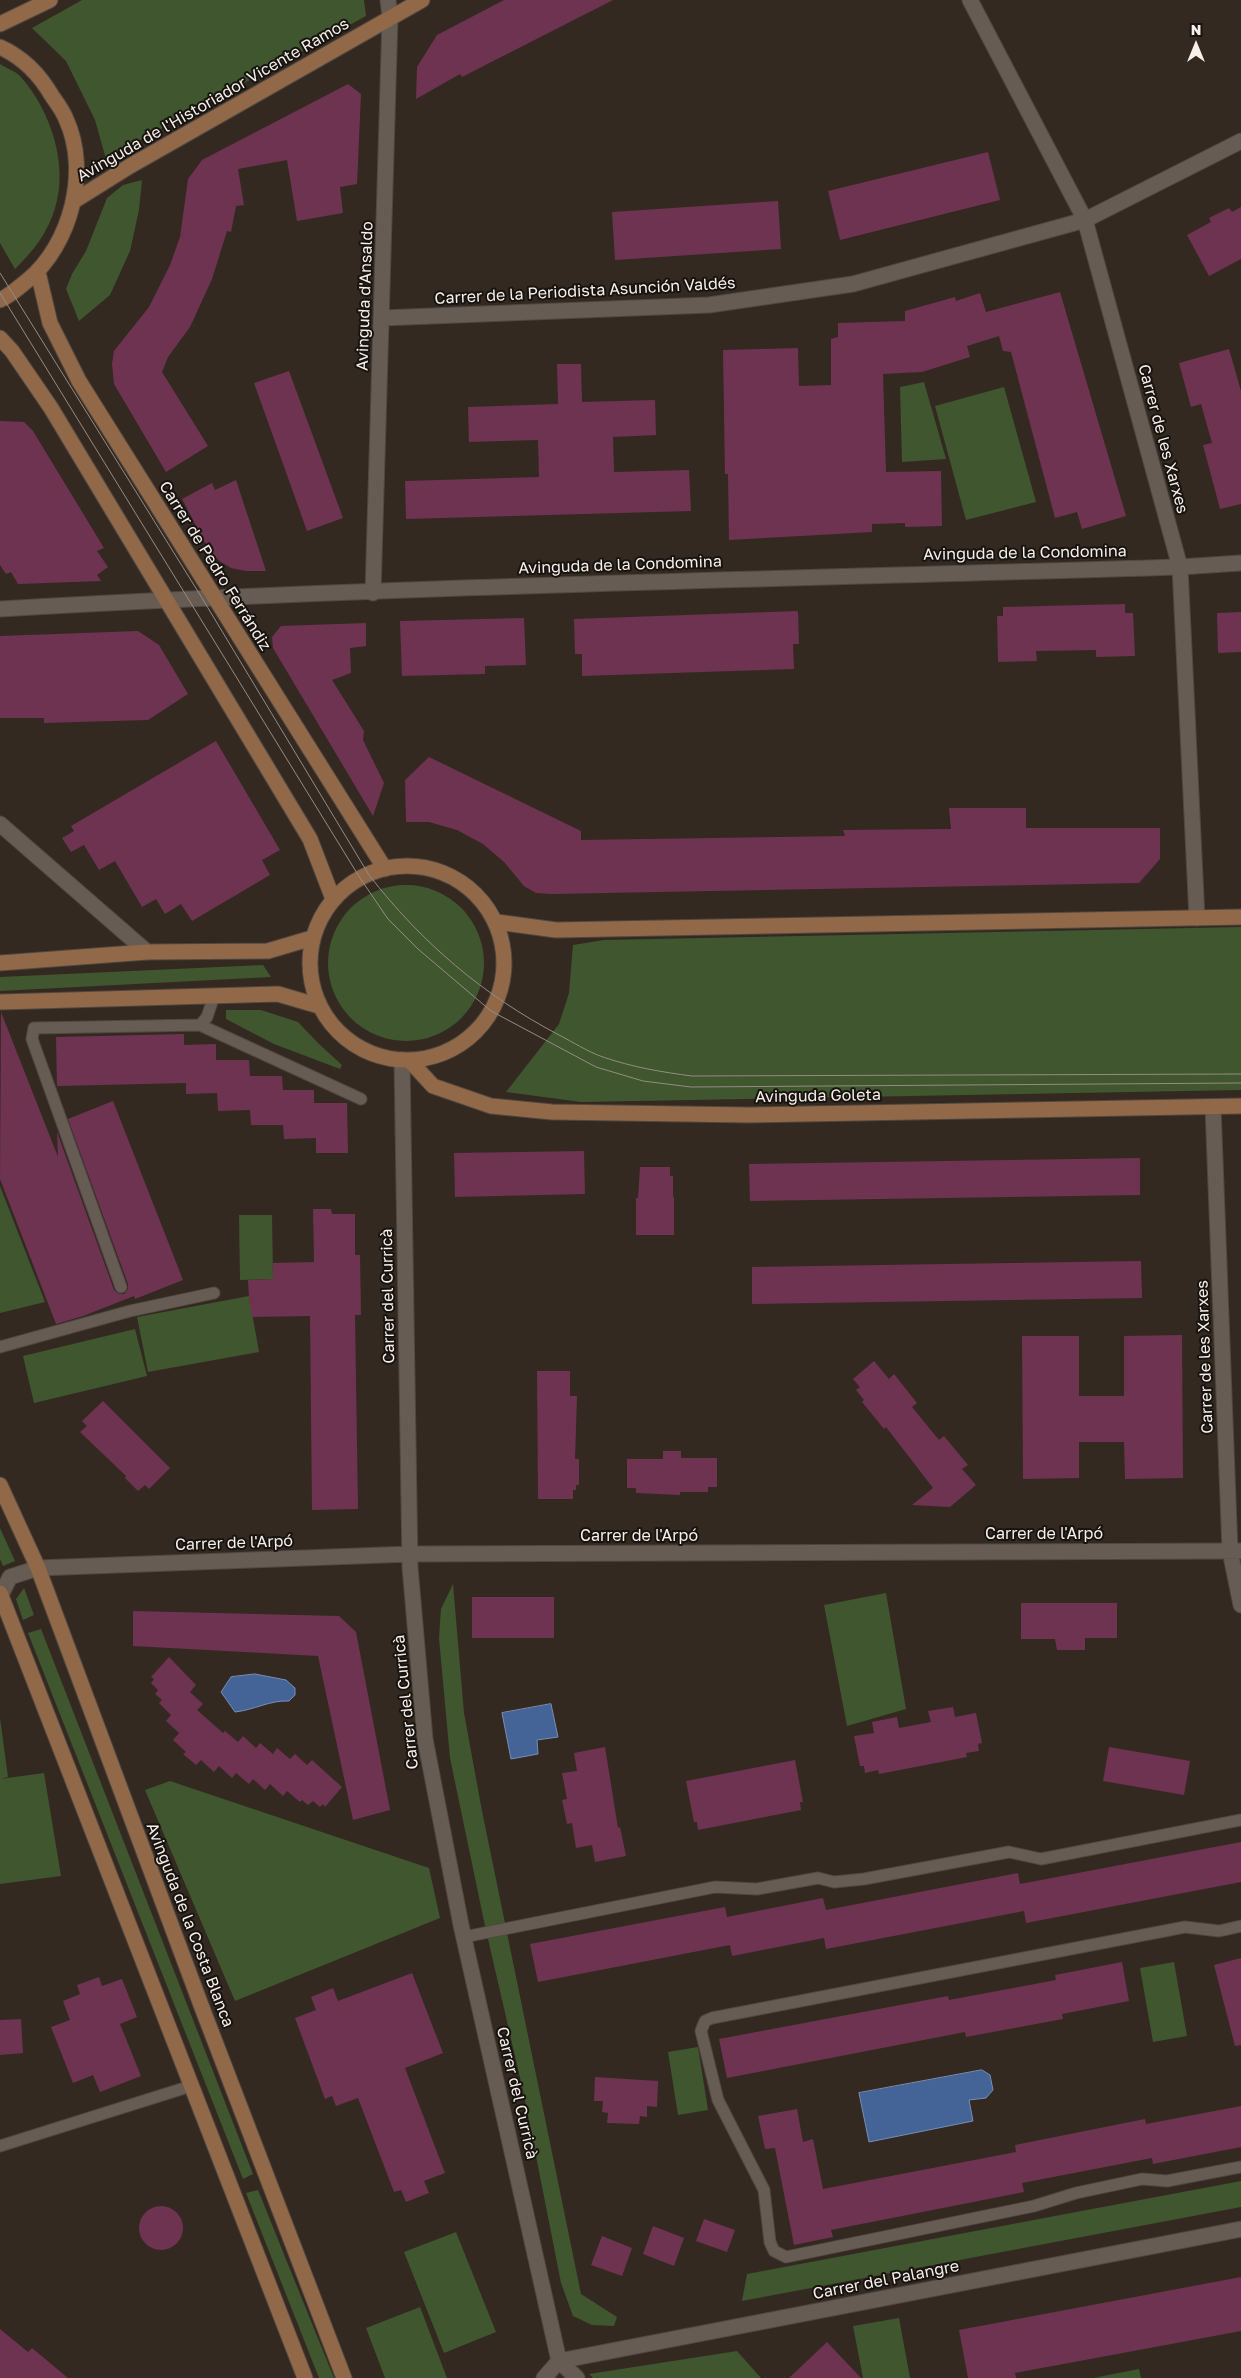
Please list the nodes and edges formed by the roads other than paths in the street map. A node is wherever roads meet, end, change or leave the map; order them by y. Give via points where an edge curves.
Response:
1 (50, 0) edge
2 (388, 0) edge
3 (422, 0) edge
4 (970, 0) edge
5 (390, 18) junction
6 (0, 24) edge
7 (0, 47) edge
8 (1241, 141) edge
9 (74, 201) junction
10 (1085, 220) junction
11 (38, 272) junction
12 (0, 300) edge
13 (382, 318) junction
14 (0, 338) edge
15 (1241, 563) edge
16 (1180, 567) junction
17 (373, 593) junction
18 (214, 597) junction
19 (165, 599) junction
20 (0, 609) edge
21 (0, 824) edge
22 (385, 869) junction
23 (333, 899) junction
24 (1241, 917) edge
25 (1198, 918) junction
26 (497, 922) junction
27 (312, 938) junction
28 (147, 952) junction
29 (0, 963) edge
30 (214, 996) junction
31 (0, 1002) edge
32 (319, 1006) junction
33 (200, 1025) junction
34 (406, 1060) junction
35 (361, 1099) dead end
36 (1241, 1106) edge
37 (1213, 1107) junction
38 (121, 1288) dead end
39 (214, 1293) dead end
40 (0, 1347) edge
41 (0, 1485) edge
42 (1235, 1551) edge
43 (410, 1554) junction
44 (38, 1568) junction
45 (0, 1594) edge
46 (1241, 1606) edge
47 (1241, 1820) edge
48 (1241, 1926) edge
49 (464, 1937) junction
50 (191, 2086) junction
51 (0, 2146) edge
52 (1241, 2167) edge
53 (1241, 2229) edge
54 (559, 2361) junction
55 (305, 2378) edge
56 (344, 2378) edge
57 (544, 2378) edge
58 (576, 2378) edge

1 - 6 street
2 - 5 street, Avinguda d'Ansaldo
3 - 5 street, Avinguda de l'Historiador Vicente Ramos
4 - 10 street, Carrer de les Xarxes
5 - 9 street, Avinguda de l'Historiador Vicente Ramos
5 - 13 street, Avinguda d'Ansaldo
7 - 9 street via 30,66 67,119 76,153
8 - 10 street, Carrer de la Periodista Asunción Valdés
9 - 11 street via 57,246
10 - 13 street, Carrer de la Periodista Asunción Valdés via 853,284 709,305
10 - 16 street, Carrer de les Xarxes
11 - 12 street
11 - 18 street, Carrer de Pedro Ferrándiz via 50,323 79,380
13 - 17 street, Avinguda d'Ansaldo
14 - 19 street via 51,408
15 - 16 street, Avinguda de la Condomina
16 - 17 street, Avinguda de la Condomina via 722,578
16 - 25 street, Carrer de les Xarxes
17 - 18 street, Avinguda de la Condomina
18 - 19 street, Avinguda de la Condomina
18 - 22 street, Carrer de Pedro Ferrándiz
19 - 20 street, Avinguda de la Condomina
19 - 23 street via 310,840
21 - 28 street
22 - 23 street via 360,878
22 - 26 street via 411,867 444,874 486,904
23 - 27 street
24 - 25 street
25 - 26 street via 556,930
26 - 34 street via 506,949 491,1011 478,1028 446,1052
27 - 28 street via 268,951
27 - 32 street via 310,974
28 - 29 street
30 - 31 street
30 - 32 street via 278,994
30 - 33 lane via 207,1017
32 - 34 street via 345,1038 372,1054
33 - 35 lane
33 - 38 lane via 34,1028 32,1039
34 - 37 street, Avinguda Goleta via 433,1086 491,1106 552,1112 749,1115
34 - 43 street, Carrer del Curricà
36 - 37 street, Avinguda Goleta
37 - 42 street, Carrer de les Xarxes
39 - 40 lane via 130,1311
41 - 44 street, Avinguda de la Costa Blanca
42 - 43 street, Carrer de l'Arpó
42 - 46 street, Carrer de les Xarxes
43 - 44 street, Carrer de l'Arpó
43 - 49 street, Carrer del Curricà via 425,1739
44 - 45 street, Carrer de l'Arpó via 10,1577
44 - 56 street, Avinguda de la Costa Blanca
45 - 50 street
47 - 49 lane via 1041,1859 1009,1852 864,1879 834,1882 818,1878 757,1889 715,1887
48 - 52 lane via 1218,1931 1185,1927 930,1975 712,2018 705,2021 701,2031 718,2100 764,2190 770,2242 774,2251 786,2257 1034,2206 1142,2179 1167,2181
49 - 54 street, Carrer del Curricà
50 - 51 lane
50 - 55 street
53 - 54 street, Carrer del Palangre
54 - 57 street
54 - 58 street

